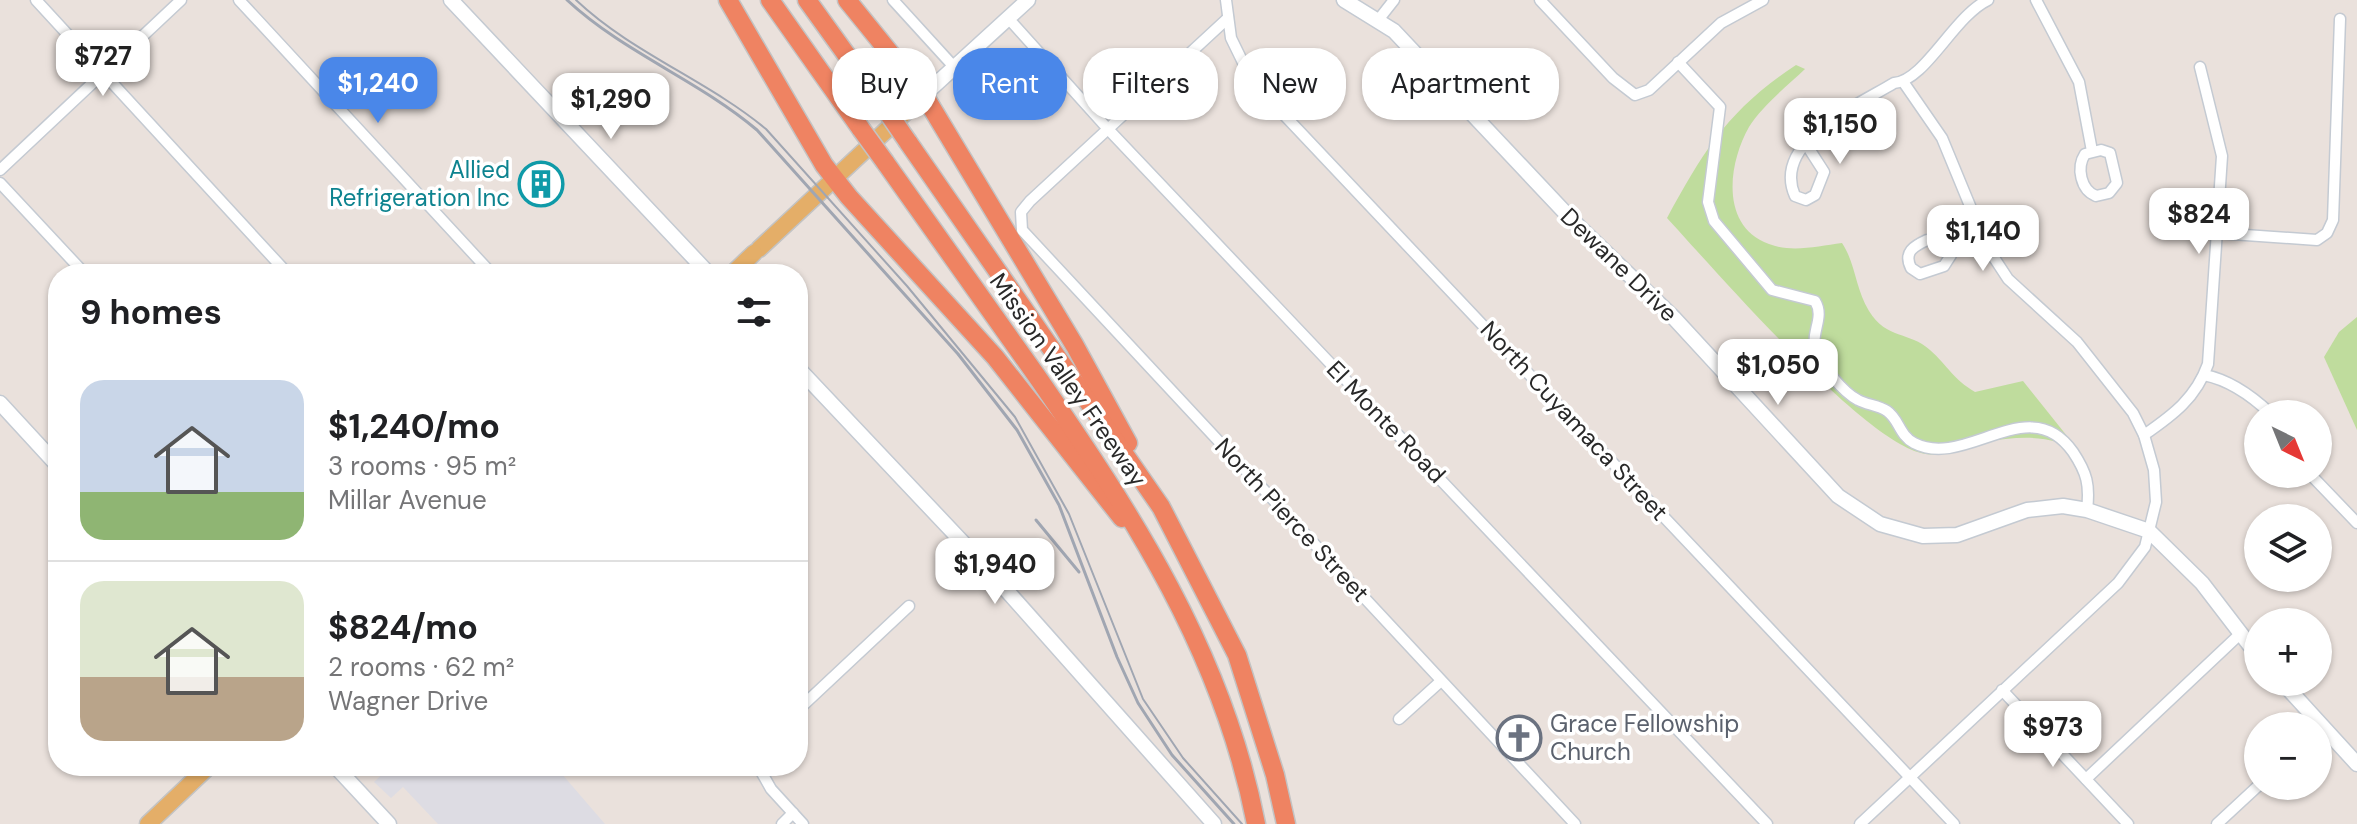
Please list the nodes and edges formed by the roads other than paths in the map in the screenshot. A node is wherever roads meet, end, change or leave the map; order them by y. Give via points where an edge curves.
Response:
1 (36, 0) edge
2 (181, 0) edge
3 (239, 0) edge
4 (451, 0) edge
5 (728, 0) edge
6 (770, 0) edge
7 (807, 0) edge
8 (847, 0) edge
9 (893, 0) edge
10 (1028, 0) edge
11 (1226, 0) edge
12 (1344, 0) edge
13 (1394, 0) edge
14 (1540, 0) edge
15 (1763, 0) edge
16 (1988, 0) edge
17 (2036, 0) edge
18 (1008, 18) junction
19 (1228, 18) junction
20 (1379, 19) junction
21 (2340, 19) dead end
22 (886, 48) edge
23 (976, 48) edge
24 (1678, 62) junction
25 (953, 66) edge
26 (2200, 67) dead end
27 (953, 70) edge
28 (104, 74) junction
29 (1904, 83) junction
30 (937, 84) edge
31 (937, 117) edge
32 (897, 120) edge
33 (1107, 128) junction
34 (1806, 144) junction
35 (2092, 151) junction
36 (0, 170) edge
37 (834, 178) junction
38 (0, 183) edge
39 (2217, 233) junction
40 (1983, 237) junction
41 (1950, 250) dead end
42 (76, 264) edge
43 (279, 264) edge
44 (483, 264) edge
45 (700, 264) edge
46 (743, 264) edge
47 (2204, 375) junction
48 (808, 379) edge
49 (2256, 400) edge
50 (0, 403) edge
51 (2144, 435) junction
52 (48, 455) edge
53 (1150, 488) junction
54 (2323, 488) edge
55 (2087, 510) junction
56 (2357, 523) edge
57 (2149, 531) junction
58 (1162, 567) junction
59 (909, 606) dead end
60 (2239, 635) junction
61 (2244, 641) edge
62 (1441, 681) junction
63 (2002, 690) junction
64 (2294, 696) edge
65 (808, 701) edge
66 (2307, 712) edge
67 (1399, 719) dead end
68 (2332, 740) edge
69 (2357, 764) edge
70 (198, 776) edge
71 (344, 776) edge
72 (764, 776) edge
73 (1910, 777) junction
74 (2086, 779) junction
75 (2244, 799) edge
76 (793, 813) junction
77 (148, 824) edge
78 (389, 824) edge
79 (782, 824) edge
80 (803, 824) edge
81 (1214, 824) edge
82 (1256, 824) edge
83 (1286, 824) edge
84 (1575, 824) edge
85 (1767, 824) edge
86 (1860, 824) edge
87 (1954, 824) edge
88 (2128, 824) edge
89 (2217, 824) edge

1 - 28 street
2 - 28 street
3 - 44 street
4 - 45 street
5 - 37 highway
6 - 58 highway, Mission Valley Freeway, bridge via 1103,470
7 - 53 highway, Mission Valley Freeway, bridge
8 - 22 highway
9 - 25 street
10 - 18 street
11 - 19 street, North Cuyamaca Street
12 - 20 street, Dewane Drive
13 - 20 street
14 - 24 street via 1635,95 1649,90
15 - 24 street via 1721,23
16 - 29 street via 1965,16
17 - 35 street via 2079,82
18 - 23 street
18 - 33 street, El Monte Road
19 - 33 street
19 - 73 street, North Cuyamaca Street via 1231,38 1252,81
20 - 55 street, Dewane Drive via 1673,317 1832,491 1863,514 1901,532 1940,537 2033,509
21 - 39 street via 2333,220 2327,233 2317,240
24 - 55 street via 1720,107 1708,202 1714,221 1772,290 1815,301 1820,313 1817,352 1847,390 1887,411 1908,439 1931,448 2047,428 2057,433 2087,475
26 - 39 street via 2222,156
27 - 30 street
28 - 36 street
28 - 43 street
29 - 34 street via 1894,83 1827,122
29 - 40 street via 1942,138
31 - 53 highway via 1117,418
32 - 37 main road
33 - 62 street, North Pierce Street via 1021,212 1022,230
33 - 85 street, El Monte Road
34 - 34 street via 1789,177 1795,196 1806,200 1815,195 1824,172
35 - 35 street via 2080,162 2086,189 2096,196 2109,193 2117,183 2110,153
37 - 46 main road
37 - 58 highway via 995,357
38 - 42 street
39 - 47 street
40 - 41 street
40 - 51 street via 2008,279 2077,342
47 - 49 street
47 - 51 street via 2183,407
48 - 81 street
50 - 52 street
51 - 57 street via 2156,482
53 - 83 highway, Mission Valley Freeway via 1237,655
54 - 56 street
55 - 57 street, Dewane Drive
57 - 60 street, Dewane Drive via 2202,583
57 - 63 street via 2145,547 2118,583
58 - 82 highway, Mission Valley Freeway via 1228,723
59 - 65 street
60 - 61 street, Dewane Drive
60 - 74 street
62 - 67 street
62 - 84 street, North Pierce Street
63 - 73 street
63 - 74 street
64 - 66 street
68 - 69 street
70 - 77 main road
71 - 78 street
72 - 76 street
73 - 86 street
73 - 87 street, North Cuyamaca Street
74 - 88 street
75 - 89 street
76 - 79 street
76 - 80 street

